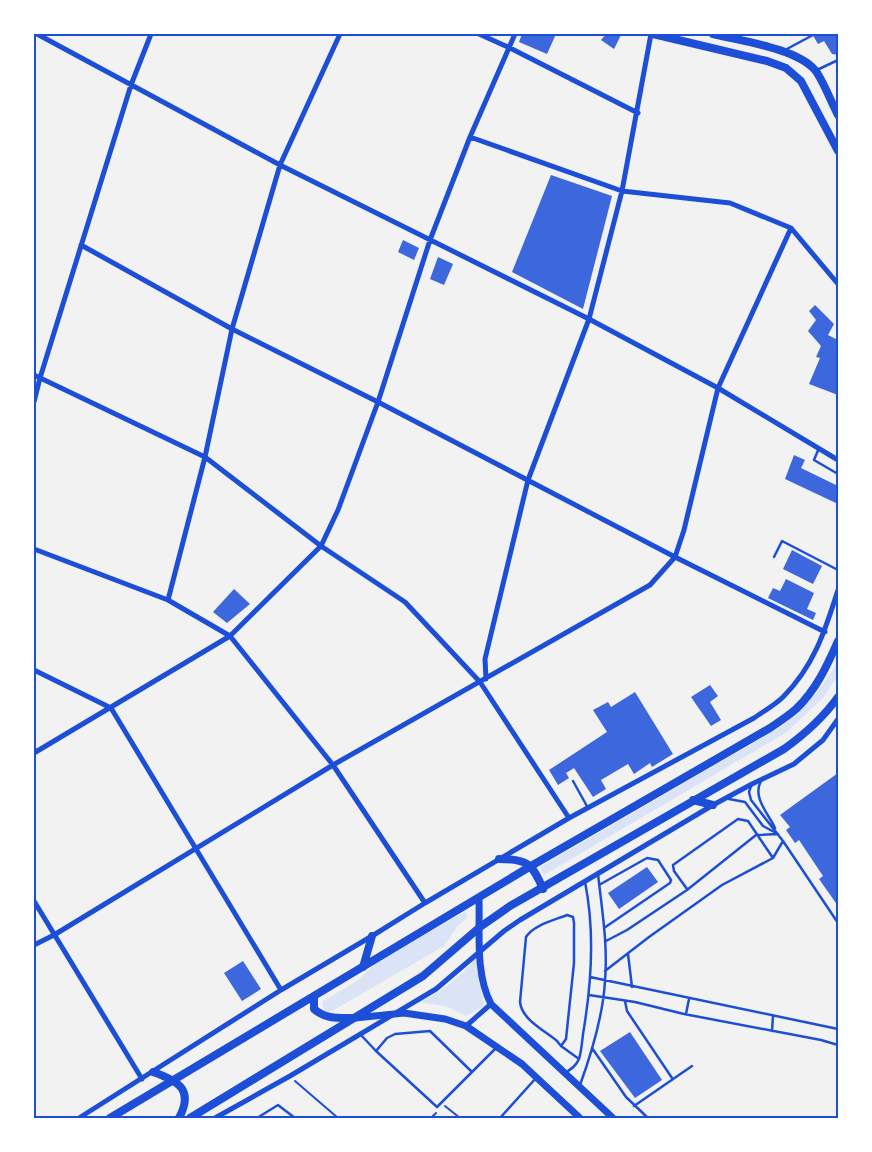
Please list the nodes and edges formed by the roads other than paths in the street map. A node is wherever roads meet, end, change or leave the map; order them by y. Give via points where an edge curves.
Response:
1 (37, 34) edge
2 (151, 34) edge
3 (340, 34) edge
4 (479, 34) edge
5 (515, 34) edge
6 (652, 34) edge
7 (712, 34) edge
8 (813, 36) dead end
9 (510, 48) junction
10 (784, 51) junction
11 (838, 60) edge
12 (816, 71) junction
13 (131, 85) junction
14 (828, 95) junction
15 (837, 99) edge
16 (638, 113) junction
17 (838, 115) edge
18 (470, 137) junction
19 (838, 151) edge
20 (280, 165) junction
21 (622, 191) junction
22 (791, 228) junction
23 (430, 240) junction
24 (81, 245) junction
25 (838, 284) edge
26 (589, 319) junction
27 (232, 330) junction
28 (34, 375) edge
29 (40, 378) junction
30 (718, 388) junction
31 (34, 402) edge
32 (378, 402) junction
33 (819, 448) junction
34 (205, 457) junction
35 (838, 460) edge
36 (838, 474) edge
37 (528, 480) junction
38 (321, 546) junction
39 (34, 549) edge
40 (675, 557) junction
41 (774, 557) dead end
42 (838, 570) edge
43 (838, 590) edge
44 (168, 600) junction
45 (825, 632) junction
46 (230, 636) junction
47 (838, 641) edge
48 (34, 670) edge
49 (486, 679) junction
50 (480, 682) junction
51 (838, 697) edge
52 (111, 708) junction
53 (838, 719) edge
54 (34, 753) edge
55 (333, 765) junction
56 (762, 779) junction
57 (573, 781) dead end
58 (752, 784) junction
59 (723, 799) junction
60 (693, 800) junction
61 (713, 805) junction
62 (588, 808) junction
63 (569, 818) junction
64 (778, 834) junction
65 (756, 835) junction
66 (783, 841) junction
67 (196, 850) junction
68 (773, 858) junction
69 (499, 859) junction
70 (531, 866) junction
71 (598, 874) junction
72 (585, 882) junction
73 (599, 885) junction
74 (543, 888) junction
75 (687, 890) junction
76 (479, 898) junction
77 (34, 901) edge
78 (425, 903) junction
79 (838, 923) edge
80 (480, 928) junction
81 (604, 928) junction
82 (54, 935) junction
83 (372, 936) junction
84 (605, 942) junction
85 (34, 945) edge
86 (480, 951) junction
87 (628, 953) junction
88 (363, 966) junction
89 (605, 971) junction
90 (590, 977) junction
91 (605, 981) junction
92 (632, 987) junction
93 (281, 990) junction
94 (589, 995) junction
95 (314, 997) junction
96 (603, 997) junction
97 (689, 999) junction
98 (625, 1001) junction
99 (491, 1004) junction
100 (393, 1013) junction
101 (686, 1014) junction
102 (773, 1016) junction
103 (352, 1018) junction
104 (466, 1026) junction
105 (838, 1029) edge
106 (772, 1031) junction
107 (360, 1034) junction
108 (838, 1045) edge
109 (561, 1046) junction
110 (497, 1047) junction
111 (592, 1048) junction
112 (376, 1051) junction
113 (579, 1059) junction
114 (692, 1066) dead end
115 (153, 1072) junction
116 (472, 1072) junction
117 (565, 1073) junction
118 (537, 1077) junction
119 (672, 1078) junction
120 (142, 1079) junction
121 (174, 1081) junction
122 (579, 1086) junction
123 (634, 1106) junction
124 (78, 1118) edge
125 (110, 1118) edge
126 (179, 1118) edge
127 (190, 1118) edge
128 (215, 1118) edge
129 (257, 1118) edge
130 (295, 1118) edge
131 (500, 1118) edge
132 (580, 1118) edge
133 (612, 1118) edge
134 (648, 1118) edge

1 - 13 street
2 - 13 street
3 - 20 street
4 - 9 street
5 - 9 street
6 - 16 street
6 - 19 main road via 786,68 801,81
7 - 10 main road
8 - 10 lane
9 - 16 street
9 - 18 street
10 - 12 main road via 807,62
11 - 12 lane
12 - 14 main road
13 - 20 street
13 - 24 street
14 - 15 lane
14 - 17 main road
16 - 21 street
18 - 21 street
18 - 23 street
20 - 23 street
20 - 27 street
21 - 22 street via 730,203
21 - 26 street
22 - 25 street
22 - 30 street
23 - 26 street
23 - 32 street
24 - 27 street
24 - 29 street
26 - 30 street
26 - 37 street
27 - 32 street
27 - 34 street
28 - 29 street
29 - 31 street
29 - 34 street
30 - 33 street
30 - 40 street
32 - 37 street
32 - 38 street via 338,510
33 - 35 street
33 - 36 lane via 814,460
34 - 38 street
34 - 44 street
37 - 40 street
37 - 49 street via 485,659
38 - 46 street
38 - 50 street via 405,602
39 - 44 street
40 - 45 street
40 - 49 street via 650,585
41 - 42 lane via 782,542
43 - 45 street
44 - 46 street
45 - 62 street via 804,673 782,698 754,718
46 - 52 street
46 - 55 street
47 - 70 main road via 812,691 770,728
48 - 52 street
49 - 50 street
50 - 55 street
50 - 63 street
51 - 60 main road via 810,729 784,749
52 - 54 street
52 - 67 street
53 - 56 street via 823,740 794,764
55 - 67 street
55 - 78 street
56 - 58 street
56 - 64 lane via 757,792
57 - 62 lane
58 - 59 street
58 - 64 lane via 751,800
59 - 61 street
59 - 64 lane via 745,802 763,826
60 - 61 main road
60 - 74 main road
61 - 71 street
62 - 63 street
63 - 69 street
64 - 65 lane
64 - 66 lane
65 - 68 lane
65 - 75 lane
65 - 75 lane via 748,821 738,818 676,862 674,871
66 - 68 lane
66 - 79 lane
67 - 82 street
67 - 93 street
68 - 87 lane via 722,885
69 - 70 main road via 514,859
69 - 78 street
70 - 74 main road
70 - 76 main road
71 - 72 street
71 - 73 lane
72 - 86 street via 520,920
72 - 90 lane via 592,934
73 - 81 lane
73 - 81 lane via 647,858 658,860 671,877 670,883
74 - 80 main road
75 - 84 lane
76 - 80 street
76 - 88 main road
77 - 82 street
78 - 83 street
80 - 86 street
80 - 103 main road via 423,976
81 - 84 lane
82 - 85 street
82 - 120 street
83 - 88 main road
83 - 93 street
84 - 89 lane
86 - 99 street via 485,994
86 - 100 street via 436,989
87 - 89 lane
87 - 92 lane
88 - 95 main road
89 - 91 lane
90 - 91 lane
90 - 94 lane
91 - 92 lane
91 - 96 lane
92 - 97 lane
93 - 115 street
94 - 96 lane
94 - 113 lane
95 - 103 main road via 314,1009 320,1014
95 - 121 main road
96 - 98 lane
96 - 111 lane
97 - 101 lane
97 - 102 lane
98 - 101 lane
98 - 119 lane via 627,1011
99 - 104 street
99 - 117 street
100 - 103 street
100 - 104 street via 426,1015
100 - 107 street
101 - 106 lane
102 - 105 lane
102 - 106 lane
103 - 127 main road
104 - 110 street
106 - 108 lane
107 - 112 lane
107 - 128 street
109 - 109 lane via 566,1039 574,963 573,917 567,915 528,933 520,1002 525,1014
109 - 113 lane
110 - 116 lane
110 - 118 street
111 - 122 lane
111 - 123 lane
112 - 116 lane via 395,1034 430,1031
112 - 116 lane via 437,1107
113 - 117 lane
114 - 119 lane
115 - 120 street
115 - 121 main road
117 - 122 street
118 - 131 lane
118 - 132 street
119 - 123 lane
120 - 124 street
121 - 125 main road
121 - 126 main road via 185,1095 185,1105
122 - 133 street
123 - 134 lane
129 - 130 lane via 278,1105

